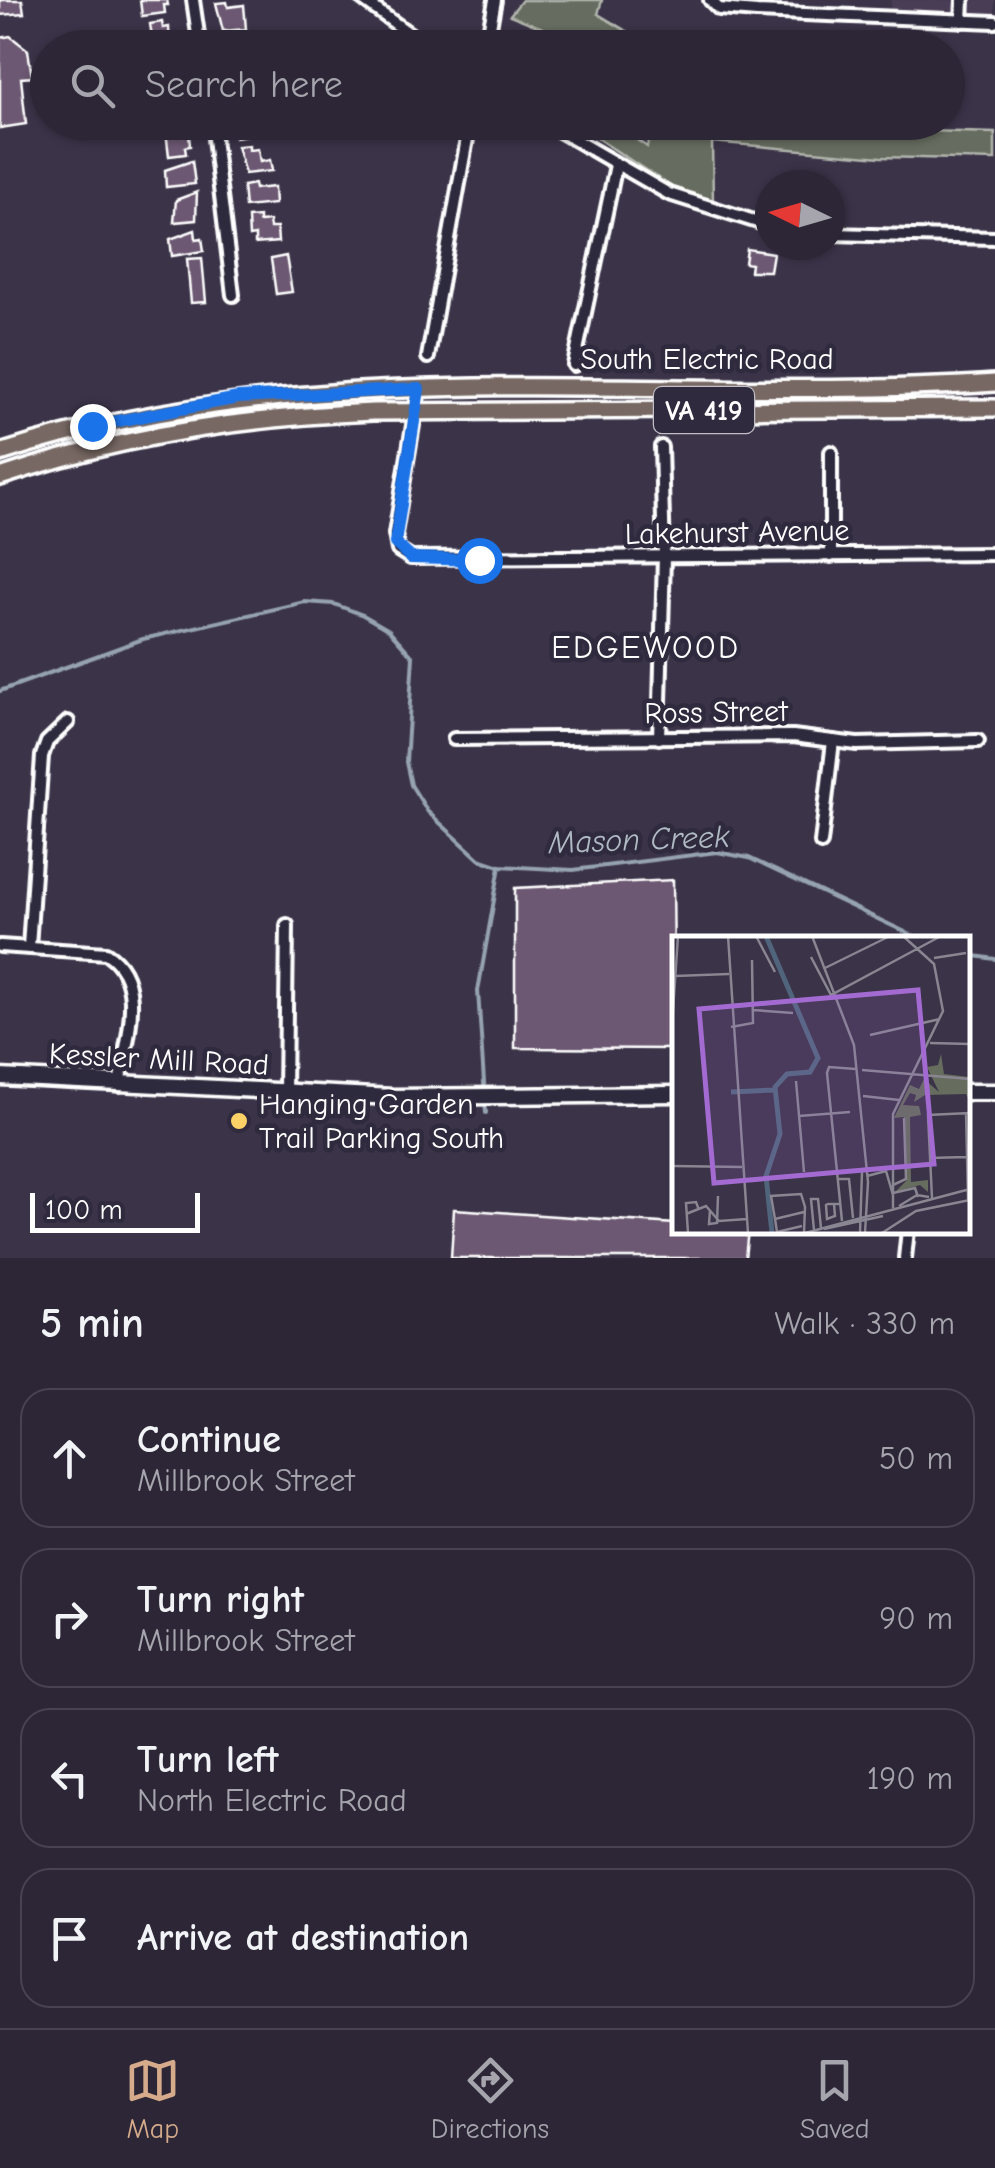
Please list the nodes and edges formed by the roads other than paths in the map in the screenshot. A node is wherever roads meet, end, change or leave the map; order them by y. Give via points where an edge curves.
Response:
1 (193, 0) edge
2 (362, 0) edge
3 (495, 0) edge
4 (710, 0) edge
5 (963, 0) edge
6 (962, 20) junction
7 (995, 22) edge
8 (197, 30) edge
9 (404, 30) edge
10 (489, 30) edge
11 (214, 140) edge
12 (467, 140) edge
13 (575, 140) edge
14 (616, 164) junction
15 (755, 222) edge
16 (845, 234) edge
17 (995, 238) edge
18 (233, 295) dead end
19 (428, 358) dead end
20 (574, 364) dead end
21 (995, 384) edge
22 (419, 389) junction
23 (995, 408) edge
24 (413, 412) junction
25 (661, 447) dead end
26 (831, 452) dead end
27 (0, 453) edge
28 (0, 478) edge
29 (995, 554) edge
30 (831, 556) junction
31 (664, 557) junction
32 (68, 722) dead end
33 (659, 738) junction
34 (454, 739) dead end
35 (833, 741) junction
36 (978, 741) dead end
37 (821, 844) dead end
38 (287, 925) dead end
39 (0, 946) edge
40 (30, 947) junction
41 (0, 1078) edge
42 (120, 1085) junction
43 (285, 1094) junction
44 (672, 1094) edge
45 (908, 1233) edge
46 (904, 1258) edge

1 - 8 street
2 - 9 street
3 - 10 street
4 - 6 street via 719,9
5 - 6 street
6 - 7 street
11 - 18 street
12 - 19 street
13 - 14 street
14 - 15 street via 693,205
14 - 20 street
16 - 17 street
21 - 22 main road, South Electric Road / VA 419
22 - 24 street
22 - 27 main road, VA 419 via 196,404
23 - 24 main road, South Electric Road / VA 419
24 - 28 main road, VA 419 via 218,424 94,449
24 - 31 street, Lakehurst Avenue via 395,543 411,558
25 - 31 street
26 - 30 street
29 - 30 street, Lakehurst Avenue
30 - 31 street, Lakehurst Avenue
31 - 33 street
32 - 40 street via 42,756
33 - 34 street, Ross Street
33 - 35 street, Ross Street
35 - 36 street, Ross Street
35 - 37 street
38 - 43 street
39 - 40 street
40 - 42 street via 106,953 126,973 132,994
41 - 42 street, Kessler Mill Road
42 - 43 street, Kessler Mill Road
43 - 44 street, Kessler Mill Road
45 - 46 street

